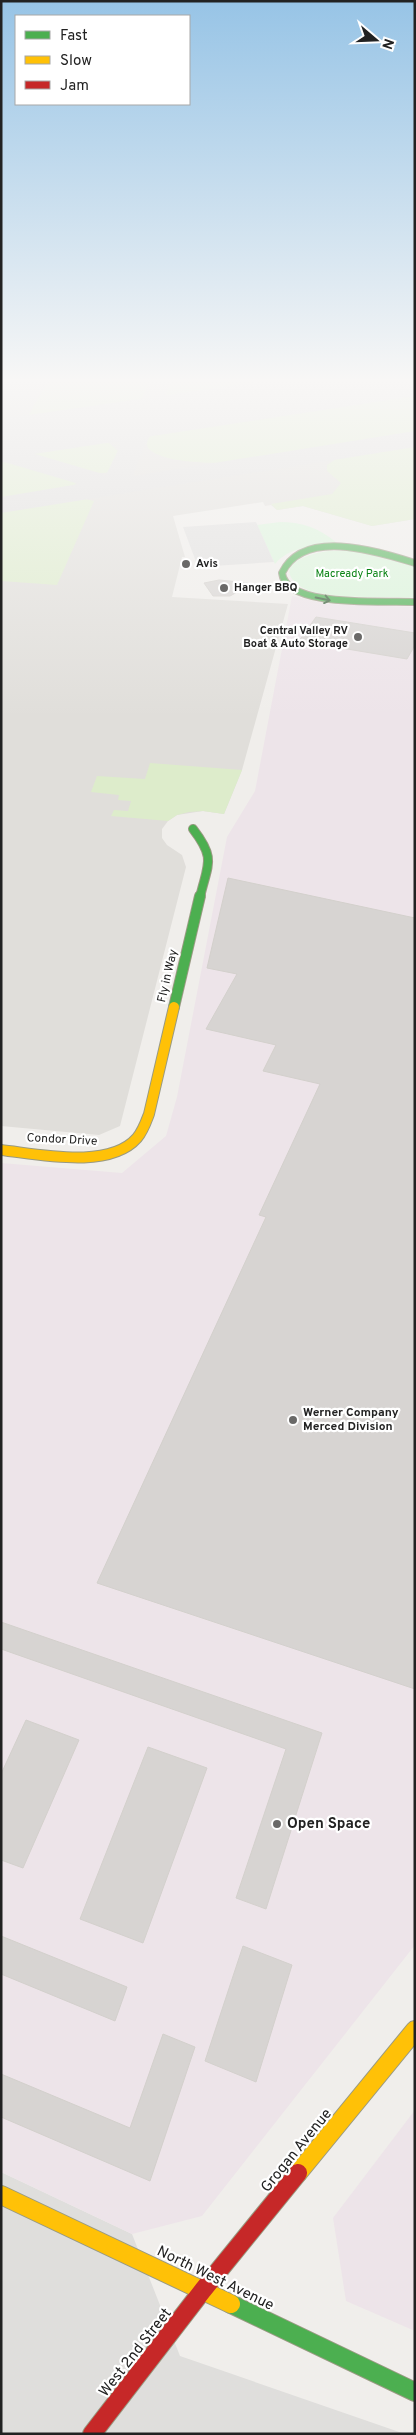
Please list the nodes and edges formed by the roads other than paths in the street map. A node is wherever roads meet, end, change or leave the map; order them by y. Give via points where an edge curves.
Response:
1 (415, 562) edge
2 (415, 602) edge
3 (193, 829) dead end
4 (143, 1132) joint
5 (1, 1150) edge
6 (415, 2030) edge
7 (1, 2195) edge
8 (203, 2290) junction
9 (415, 2392) edge
10 (92, 2434) edge

1 -> 2 street via 367,549 328,547 296,554 286,561 282,574 283,581 294,590 326,600
3 - 4 street, Fly in Way via 206,846 209,858
4 - 5 street, Condor Drive via 122,1150 99,1157
6 - 8 street, Grogan Avenue
7 - 8 street, North West Avenue
8 - 9 street, North West Avenue
8 - 10 street, West 2nd Street

